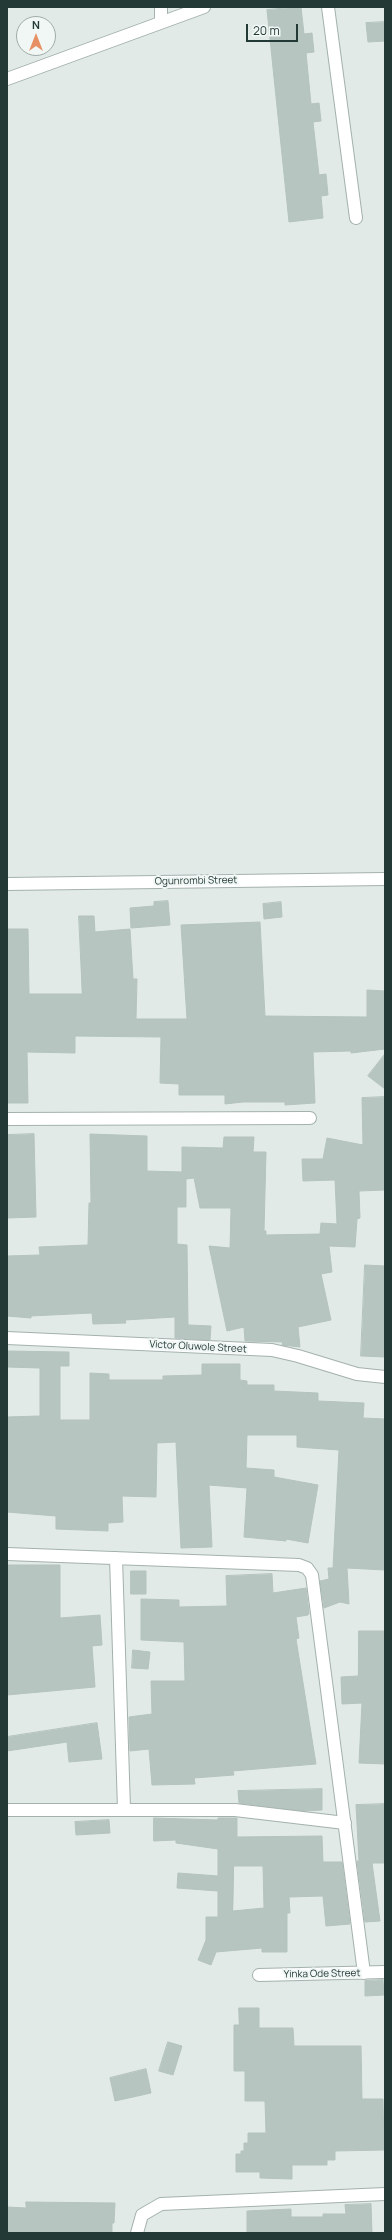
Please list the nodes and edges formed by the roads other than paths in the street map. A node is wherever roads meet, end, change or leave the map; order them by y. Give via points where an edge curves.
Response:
1 (161, 7) edge
2 (204, 7) edge
3 (328, 7) edge
4 (161, 22) junction
5 (7, 79) edge
6 (356, 218) dead end
7 (385, 879) edge
8 (7, 884) edge
9 (310, 1118) dead end
10 (7, 1120) edge
11 (7, 1338) edge
12 (385, 1377) edge
13 (7, 1554) edge
14 (116, 1558) junction
15 (124, 1809) junction
16 (7, 1810) edge
17 (345, 1823) junction
18 (385, 1972) edge
19 (364, 1973) junction
20 (259, 1975) dead end
21 (385, 2194) edge
22 (137, 2233) edge

1 - 4 street
2 - 4 street
3 - 6 street
4 - 5 street
7 - 8 street, Ogunrombi Street
9 - 10 street
11 - 12 street, Victor Oluwole Street via 272,1350 358,1374
13 - 14 street
14 - 15 street
14 - 17 street via 299,1565 307,1568 312,1576
15 - 16 street
15 - 17 street via 235,1810
17 - 19 street
18 - 19 street, Yinka Ode Street
19 - 20 street, Yinka Ode Street
21 - 22 street via 161,2204 142,2215

